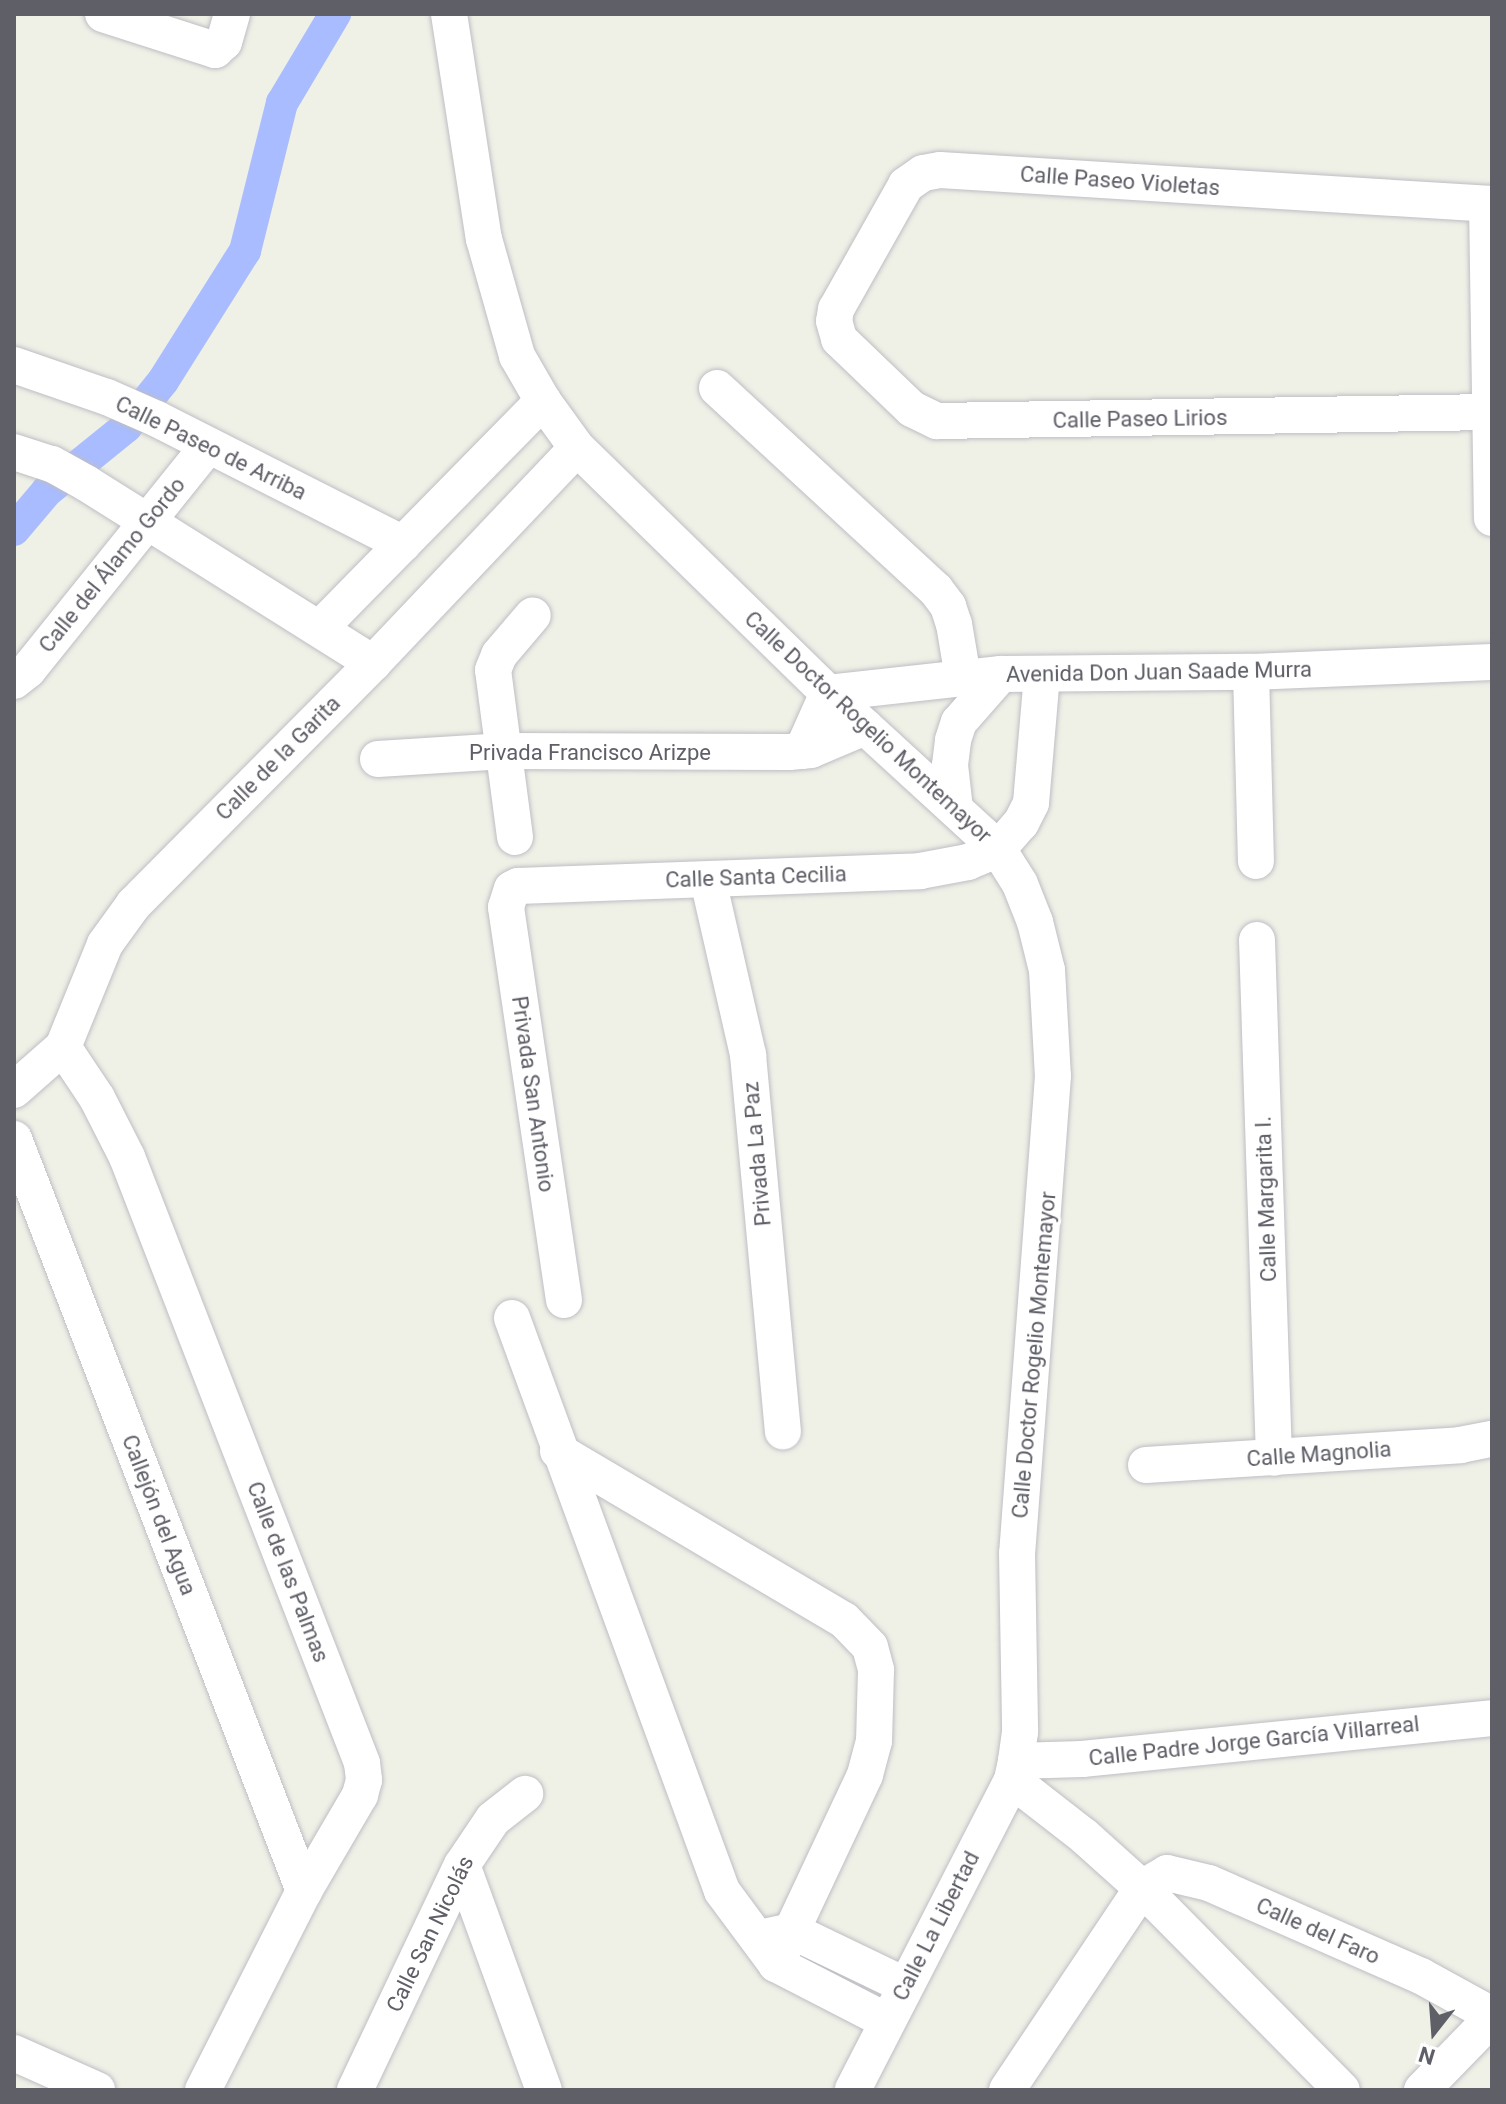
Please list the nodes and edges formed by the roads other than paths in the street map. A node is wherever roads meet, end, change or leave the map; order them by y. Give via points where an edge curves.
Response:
1 (103, 14) edge
2 (232, 14) edge
3 (449, 14) edge
4 (145, 21) edge
5 (1490, 204) edge
6 (834, 321) joint
7 (14, 365) edge
8 (717, 388) dead end
9 (543, 401) junction
10 (1490, 412) edge
11 (208, 446) junction
12 (577, 448) junction
13 (14, 452) edge
14 (1492, 518) edge
15 (147, 520) junction
16 (403, 544) junction
17 (533, 615) dead end
18 (321, 627) junction
19 (1492, 662) edge
20 (373, 663) junction
21 (1251, 672) junction
22 (1001, 674) junction
23 (1042, 674) junction
24 (963, 677) junction
25 (14, 681) edge
26 (828, 693) junction
27 (865, 727) junction
28 (505, 751) junction
29 (802, 751) junction
30 (378, 759) dead end
31 (955, 809) junction
32 (515, 837) dead end
33 (998, 849) junction
34 (1256, 861) dead end
35 (708, 880) junction
36 (512, 889) joint
37 (1257, 940) dead end
38 (63, 1047) junction
39 (14, 1090) edge
40 (14, 1139) edge
41 (564, 1300) dead end
42 (512, 1318) dead end
43 (783, 1431) dead end
44 (1492, 1439) edge
45 (558, 1451) junction
46 (1274, 1458) junction
47 (1146, 1465) dead end
48 (1492, 1718) edge
49 (1014, 1771) junction
50 (525, 1794) dead end
51 (462, 1865) junction
52 (1142, 1888) junction
53 (304, 1891) junction
54 (775, 1944) junction
55 (904, 1985) junction
56 (1492, 2016) edge
57 (887, 2021) junction
58 (14, 2053) edge
59 (97, 2090) edge
60 (203, 2090) edge
61 (355, 2090) edge
62 (544, 2090) edge
63 (853, 2090) edge
64 (1007, 2090) edge
65 (1342, 2090) edge
66 (1422, 2090) edge

1 - 4 street
2 - 4 street via 219,48 209,50
3 - 9 street, Calle Doctor Rogelio Montemayor via 484,239 517,356
5 - 6 street, Calle Paseo Violetas via 923,173 898,195
5 - 10 street
6 - 10 street, Calle Paseo Lirios via 839,339 912,409 937,421
7 - 11 street, Calle Paseo de Arriba via 107,397
8 - 24 street via 936,590 951,615
9 - 12 street, Calle Doctor Rogelio Montemayor
9 - 16 street
10 - 14 street
11 - 15 street, Calle del Álamo Gordo
11 - 16 street, Calle Paseo de Arriba
12 - 20 street, Calle de la Garita
12 - 26 street, Calle Doctor Rogelio Montemayor
13 - 15 street via 52,464
15 - 18 street
15 - 25 street, Calle del Álamo Gordo
16 - 18 street
17 - 28 street via 493,670
18 - 20 street
19 - 21 street, Avenida Don Juan Saade Murra
20 - 38 street, Calle de la Garita via 134,904 105,944
21 - 23 street, Avenida Don Juan Saade Murra
21 - 34 street
22 - 23 street, Avenida Don Juan Saade Murra
22 - 24 street, Avenida Don Juan Saade Murra
22 - 31 street via 959,722 950,765
23 - 33 street via 1031,803
24 - 26 street, Avenida Don Juan Saade Murra
26 - 27 street, Calle Doctor Rogelio Montemayor
26 - 29 street
27 - 29 street, Privada Francisco Arizpe
27 - 31 street, Calle Doctor Rogelio Montemayor
28 - 29 street, Privada Francisco Arizpe
28 - 30 street, Privada Francisco Arizpe
28 - 32 street
31 - 33 street, Calle Doctor Rogelio Montemayor
33 - 35 street, Calle Santa Cecilia via 968,862 920,871
33 - 49 street, Calle Doctor Rogelio Montemayor via 1035,922 1052,1018 1053,1076 1017,1553 1020,1732
35 - 36 street, Calle Santa Cecilia
35 - 43 street, Privada La Paz via 748,1055
36 - 41 street, Privada San Antonio via 506,907
37 - 46 street, Calle Margarita I.
38 - 39 street, Calle de la Garita
38 - 53 street, Calle de las Palmas via 127,1157 362,1763 360,1795
40 - 53 street, Callejón del Agua
42 - 45 street
44 - 46 street, Calle Magnolia
45 - 54 street via 722,1891 736,1915
45 - 54 street via 844,1620 870,1647 876,1670 874,1741 865,1775
46 - 47 street, Calle Magnolia
48 - 49 street, Calle Padre Jorge García Villarreal via 1082,1759
49 - 52 street
49 - 55 street, Calle La Libertad
50 - 51 street, Calle San Nicolás via 493,1819
51 - 61 street, Calle San Nicolás
51 - 62 street
52 - 56 street, Calle del Faro via 1167,1873 1209,1883 1421,1976
52 - 64 street
52 - 65 street
53 - 60 street, Calle de las Palmas
54 - 55 street
54 - 57 street
55 - 57 street, Calle La Libertad
56 - 66 street
57 - 63 street, Calle La Libertad
58 - 59 street

